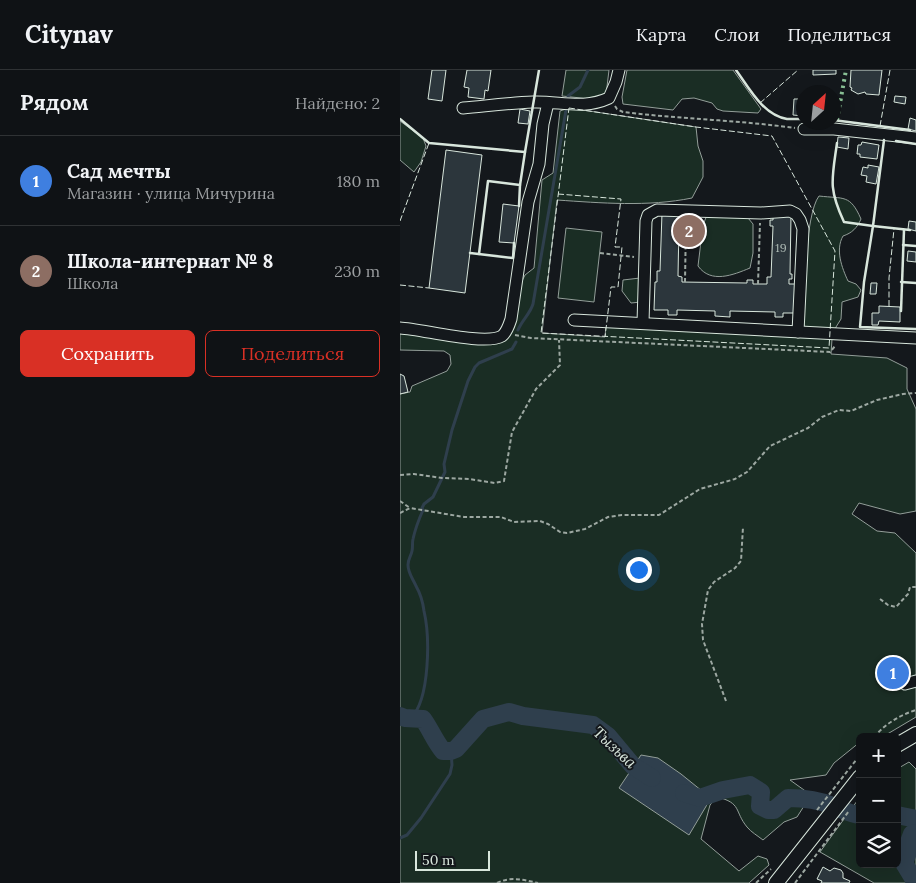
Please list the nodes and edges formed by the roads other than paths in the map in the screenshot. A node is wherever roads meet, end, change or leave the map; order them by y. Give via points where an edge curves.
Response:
1 (619, 70) edge
2 (548, 103) junction
3 (463, 108) dead end
4 (834, 130) edge
5 (916, 138) edge
6 (574, 320) dead end
7 (643, 323) junction
8 (400, 328) edge
9 (798, 332) junction
10 (916, 338) edge
11 (916, 734) edge
12 (901, 743) edge
13 (856, 775) edge
14 (776, 883) edge

1 - 2 street via 609,98 586,105
2 - 3 street
2 - 8 street via 539,164 528,202 512,319 506,332 483,340
4 - 5 street
6 - 7 street
7 - 9 street
7 - 9 street via 648,215 657,210 790,211 796,214 803,229
9 - 10 street
11 - 12 main road
13 - 14 main road

